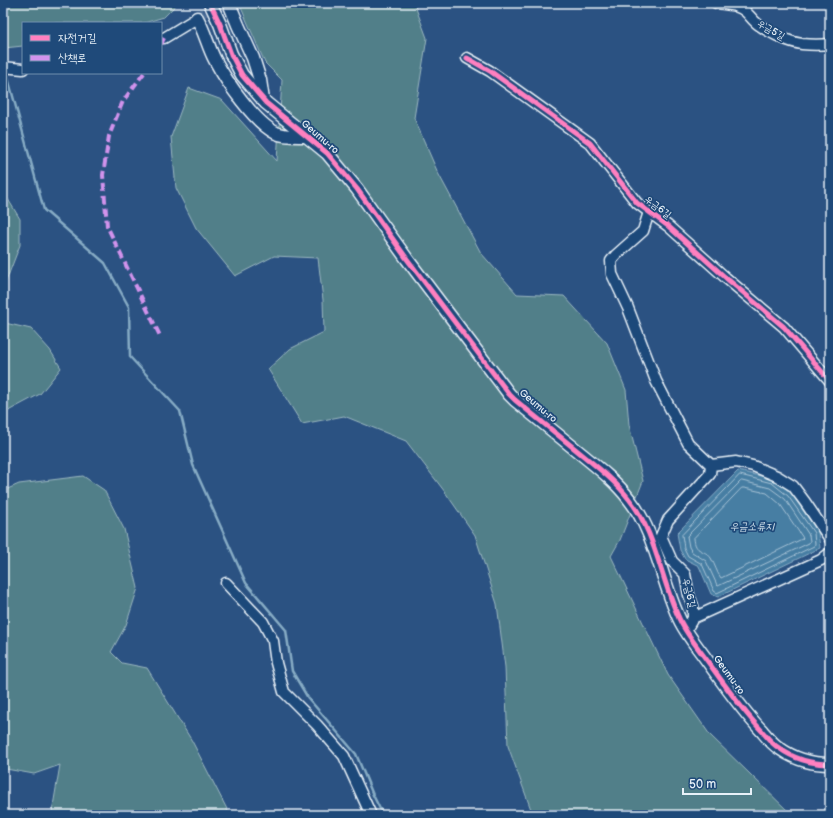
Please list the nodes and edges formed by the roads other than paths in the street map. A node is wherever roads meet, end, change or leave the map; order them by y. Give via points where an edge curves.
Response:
1 (210, 3) edge
2 (230, 3) edge
3 (716, 3) edge
4 (197, 18) joint
5 (162, 38) edge
6 (830, 44) edge
7 (467, 58) dead end
8 (5, 68) edge
9 (22, 69) edge
10 (262, 100) junction
11 (306, 136) junction
12 (649, 212) junction
13 (830, 381) edge
14 (711, 466) junction
15 (830, 539) edge
16 (830, 553) edge
17 (226, 583) dead end
18 (693, 618) junction
19 (686, 630) junction
20 (830, 764) edge
21 (371, 815) edge

1 - 10 street, Geumu-ro via 242,75
2 - 10 street via 258,72
3 - 6 street, 우금5길 via 738,6 757,24 787,40 801,44
4 - 5 street
4 - 11 street via 214,60 233,90 254,114 277,134
7 - 12 street, 우금6길 via 490,71 590,143 637,203
8 - 9 street
10 - 11 street, Geumu-ro
11 - 19 street, Geumu-ro via 327,154 357,189 509,394 597,467 630,499 644,521 665,584
12 - 13 street, 우금6길 via 784,327
12 - 14 street, 우금6길 via 643,231 611,261 612,274 656,382 688,443
14 - 15 street via 736,462 777,476 793,486
14 - 18 street, 우금6길 via 710,474 668,520 661,536 672,561 685,574 693,606
16 - 18 street via 821,560
17 - 21 street via 263,622 273,641 284,692 344,756
18 - 19 street, 우금6길
19 - 20 street, Geumu-ro via 730,693 777,748 807,762

